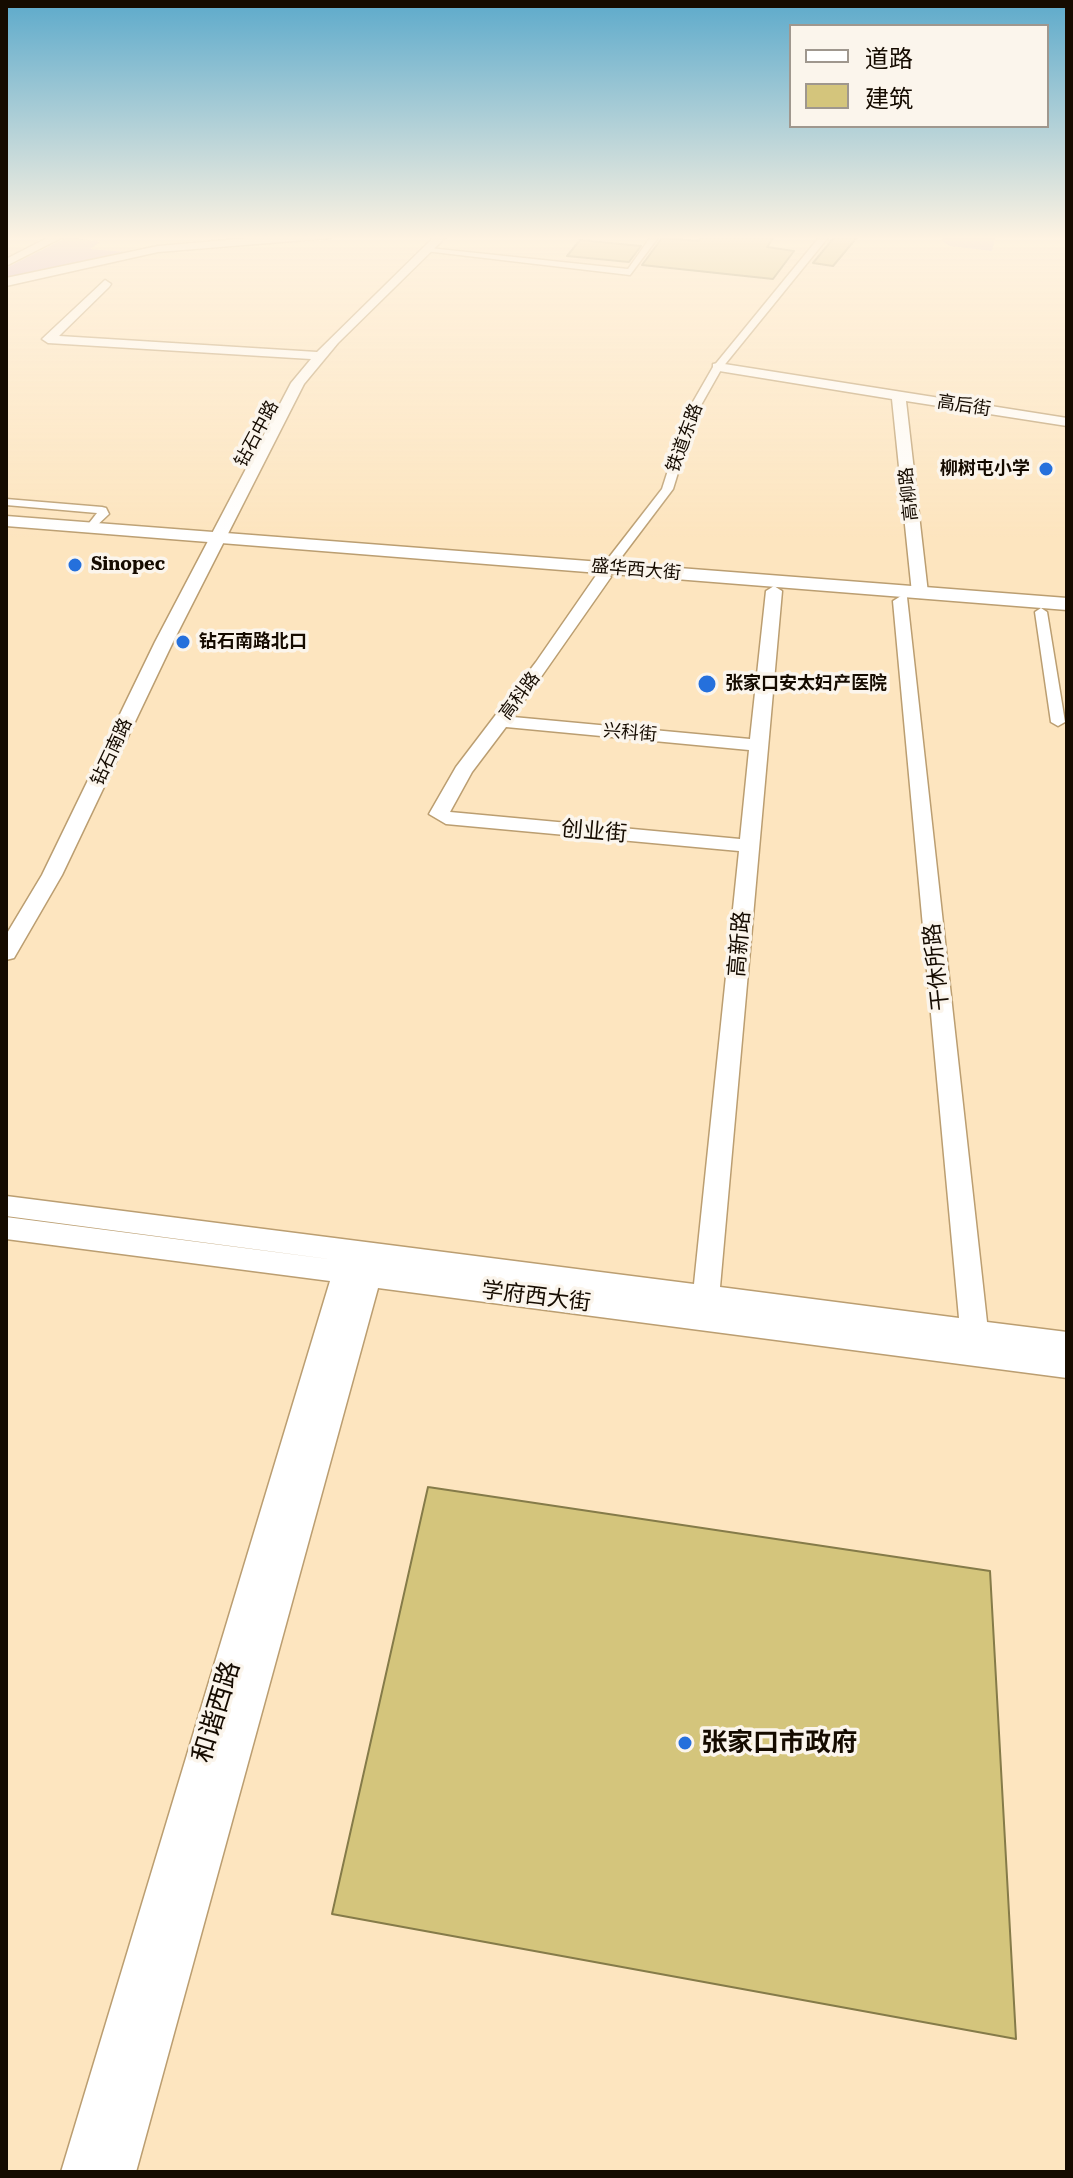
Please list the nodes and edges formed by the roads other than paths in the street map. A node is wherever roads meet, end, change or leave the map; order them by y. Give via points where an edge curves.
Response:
1 (50, 337) edge
2 (332, 337) edge
3 (334, 337) edge
4 (743, 337) edge
5 (312, 356) junction
6 (718, 367) junction
7 (899, 396) junction
8 (1067, 422) edge
9 (6, 502) edge
10 (6, 512) edge
11 (6, 521) edge
12 (85, 527) junction
13 (6, 531) edge
14 (209, 542) junction
15 (605, 573) junction
16 (774, 591) junction
17 (910, 597) junction
18 (1067, 604) edge
19 (1041, 612) junction
20 (1067, 614) edge
21 (500, 721) junction
22 (1058, 722) dead end
23 (759, 745) junction
24 (439, 814) joint
25 (749, 846) junction
26 (6, 930) edge
27 (6, 953) edge
28 (6, 1206) edge
29 (6, 1228) edge
30 (360, 1263) junction
31 (706, 1297) junction
32 (974, 1332) junction
33 (1067, 1344) edge
34 (1067, 1366) edge
35 (81, 2172) edge
36 (116, 2172) edge

1 - 5 street
2 - 5 street, 钻石中路
3 - 5 street, 钻石中路
4 - 6 street, 铁道东路
5 - 14 street, 钻石中路
6 - 7 street, 高后街
6 - 15 street, 铁道东路 via 691,414 667,489
7 - 8 street, 高后街
7 - 17 street, 高柳路
9 - 12 street via 102,510
10 - 12 street
11 - 12 main road
12 - 13 main road
12 - 14 main road, 盛华西大街
14 - 15 main road, 盛华西大街
14 - 26 street, 钻石南路
14 - 27 street, 钻石南路 via 59,861
15 - 16 main road, 盛华西大街
15 - 17 main road, 盛华西大街
15 - 21 street, 高科路
16 - 17 main road, 盛华西大街
16 - 23 street, 高新路
17 - 18 main road, 盛华西大街
17 - 19 main road, 盛华西大街
17 - 32 street, 干休所路
19 - 20 main road, 盛华西大街
19 - 22 street
21 - 23 street, 兴科街
21 - 24 street, 高科路
23 - 25 street, 高新路
24 - 25 street, 创业街
25 - 31 street, 高新路
28 - 30 street, 学府西大街
29 - 30 street, 学府西大街
30 - 31 street, 学府西大街
30 - 34 street, 学府西大街
30 - 35 street, 和谐西路
30 - 36 street, 和谐西路
31 - 32 street, 学府西大街
32 - 33 street, 学府西大街

